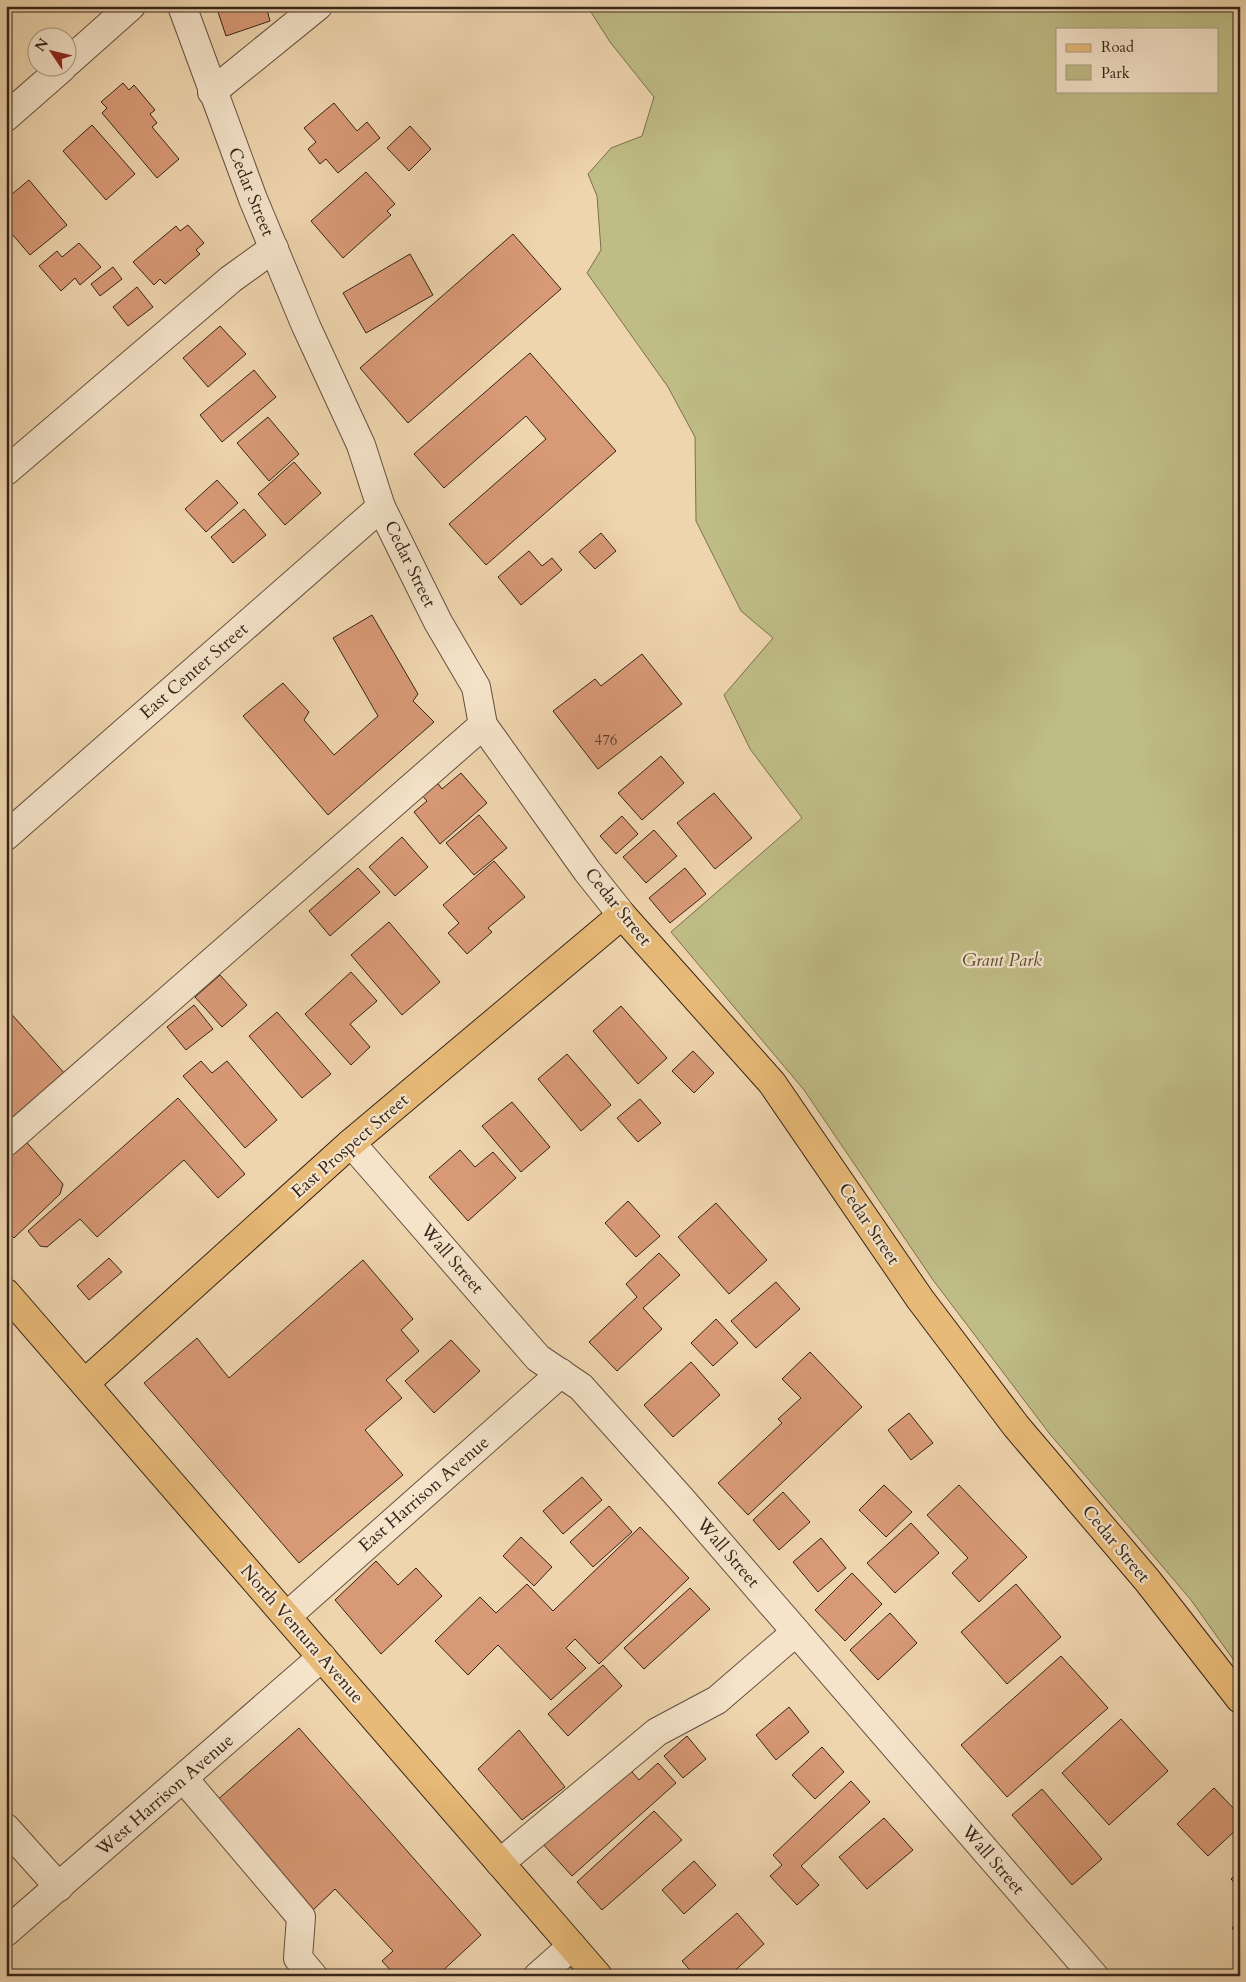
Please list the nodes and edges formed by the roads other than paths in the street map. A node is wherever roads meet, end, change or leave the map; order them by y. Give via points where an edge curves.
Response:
1 (131, 6) edge
2 (182, 6) edge
3 (318, 6) edge
4 (78, 53) edge
5 (50, 78) edge
6 (212, 92) junction
7 (6, 116) edge
8 (274, 248) junction
9 (6, 471) edge
10 (381, 507) junction
11 (483, 725) junction
12 (6, 836) edge
13 (622, 915) junction
14 (6, 1142) edge
15 (351, 1143) junction
16 (6, 1292) edge
17 (561, 1373) junction
18 (85, 1384) junction
19 (287, 1616) junction
20 (796, 1632) junction
21 (322, 1658) junction
22 (1240, 1698) edge
23 (184, 1779) junction
24 (6, 1828) edge
25 (500, 1863) junction
26 (59, 1887) junction
27 (6, 1932) edge
28 (572, 1946) junction
29 (313, 1976) edge
30 (538, 1976) edge
31 (598, 1976) edge
32 (1094, 1976) edge

1 - 4 street
2 - 6 street, Cedar Street
3 - 6 street
5 - 7 street
6 - 8 street, Cedar Street
8 - 9 street via 230,279
8 - 10 street, Cedar Street via 361,445
10 - 11 street, Cedar Street via 438,622 476,687
10 - 12 street, East Center Street
11 - 13 street, Cedar Street
11 - 14 street
13 - 15 main road, East Prospect Street
13 - 22 main road, Cedar Street via 772,1083 920,1299 1016,1426 1147,1580
15 - 17 street, Wall Street via 538,1358
15 - 18 main road, East Prospect Street
16 - 18 main road, North Ventura Avenue
17 - 19 street, East Harrison Avenue
17 - 20 street, Wall Street via 581,1387
18 - 19 main road, North Ventura Avenue
19 - 21 main road, North Ventura Avenue
20 - 25 street via 717,1700 657,1732
20 - 32 street, Wall Street
21 - 23 street, West Harrison Avenue
21 - 25 main road, North Ventura Avenue
23 - 26 street, West Harrison Avenue
23 - 29 street via 300,1917 298,1958
24 - 26 street
25 - 28 main road, North Ventura Avenue
26 - 27 street, West Harrison Avenue
28 - 30 street
28 - 31 main road, North Ventura Avenue

